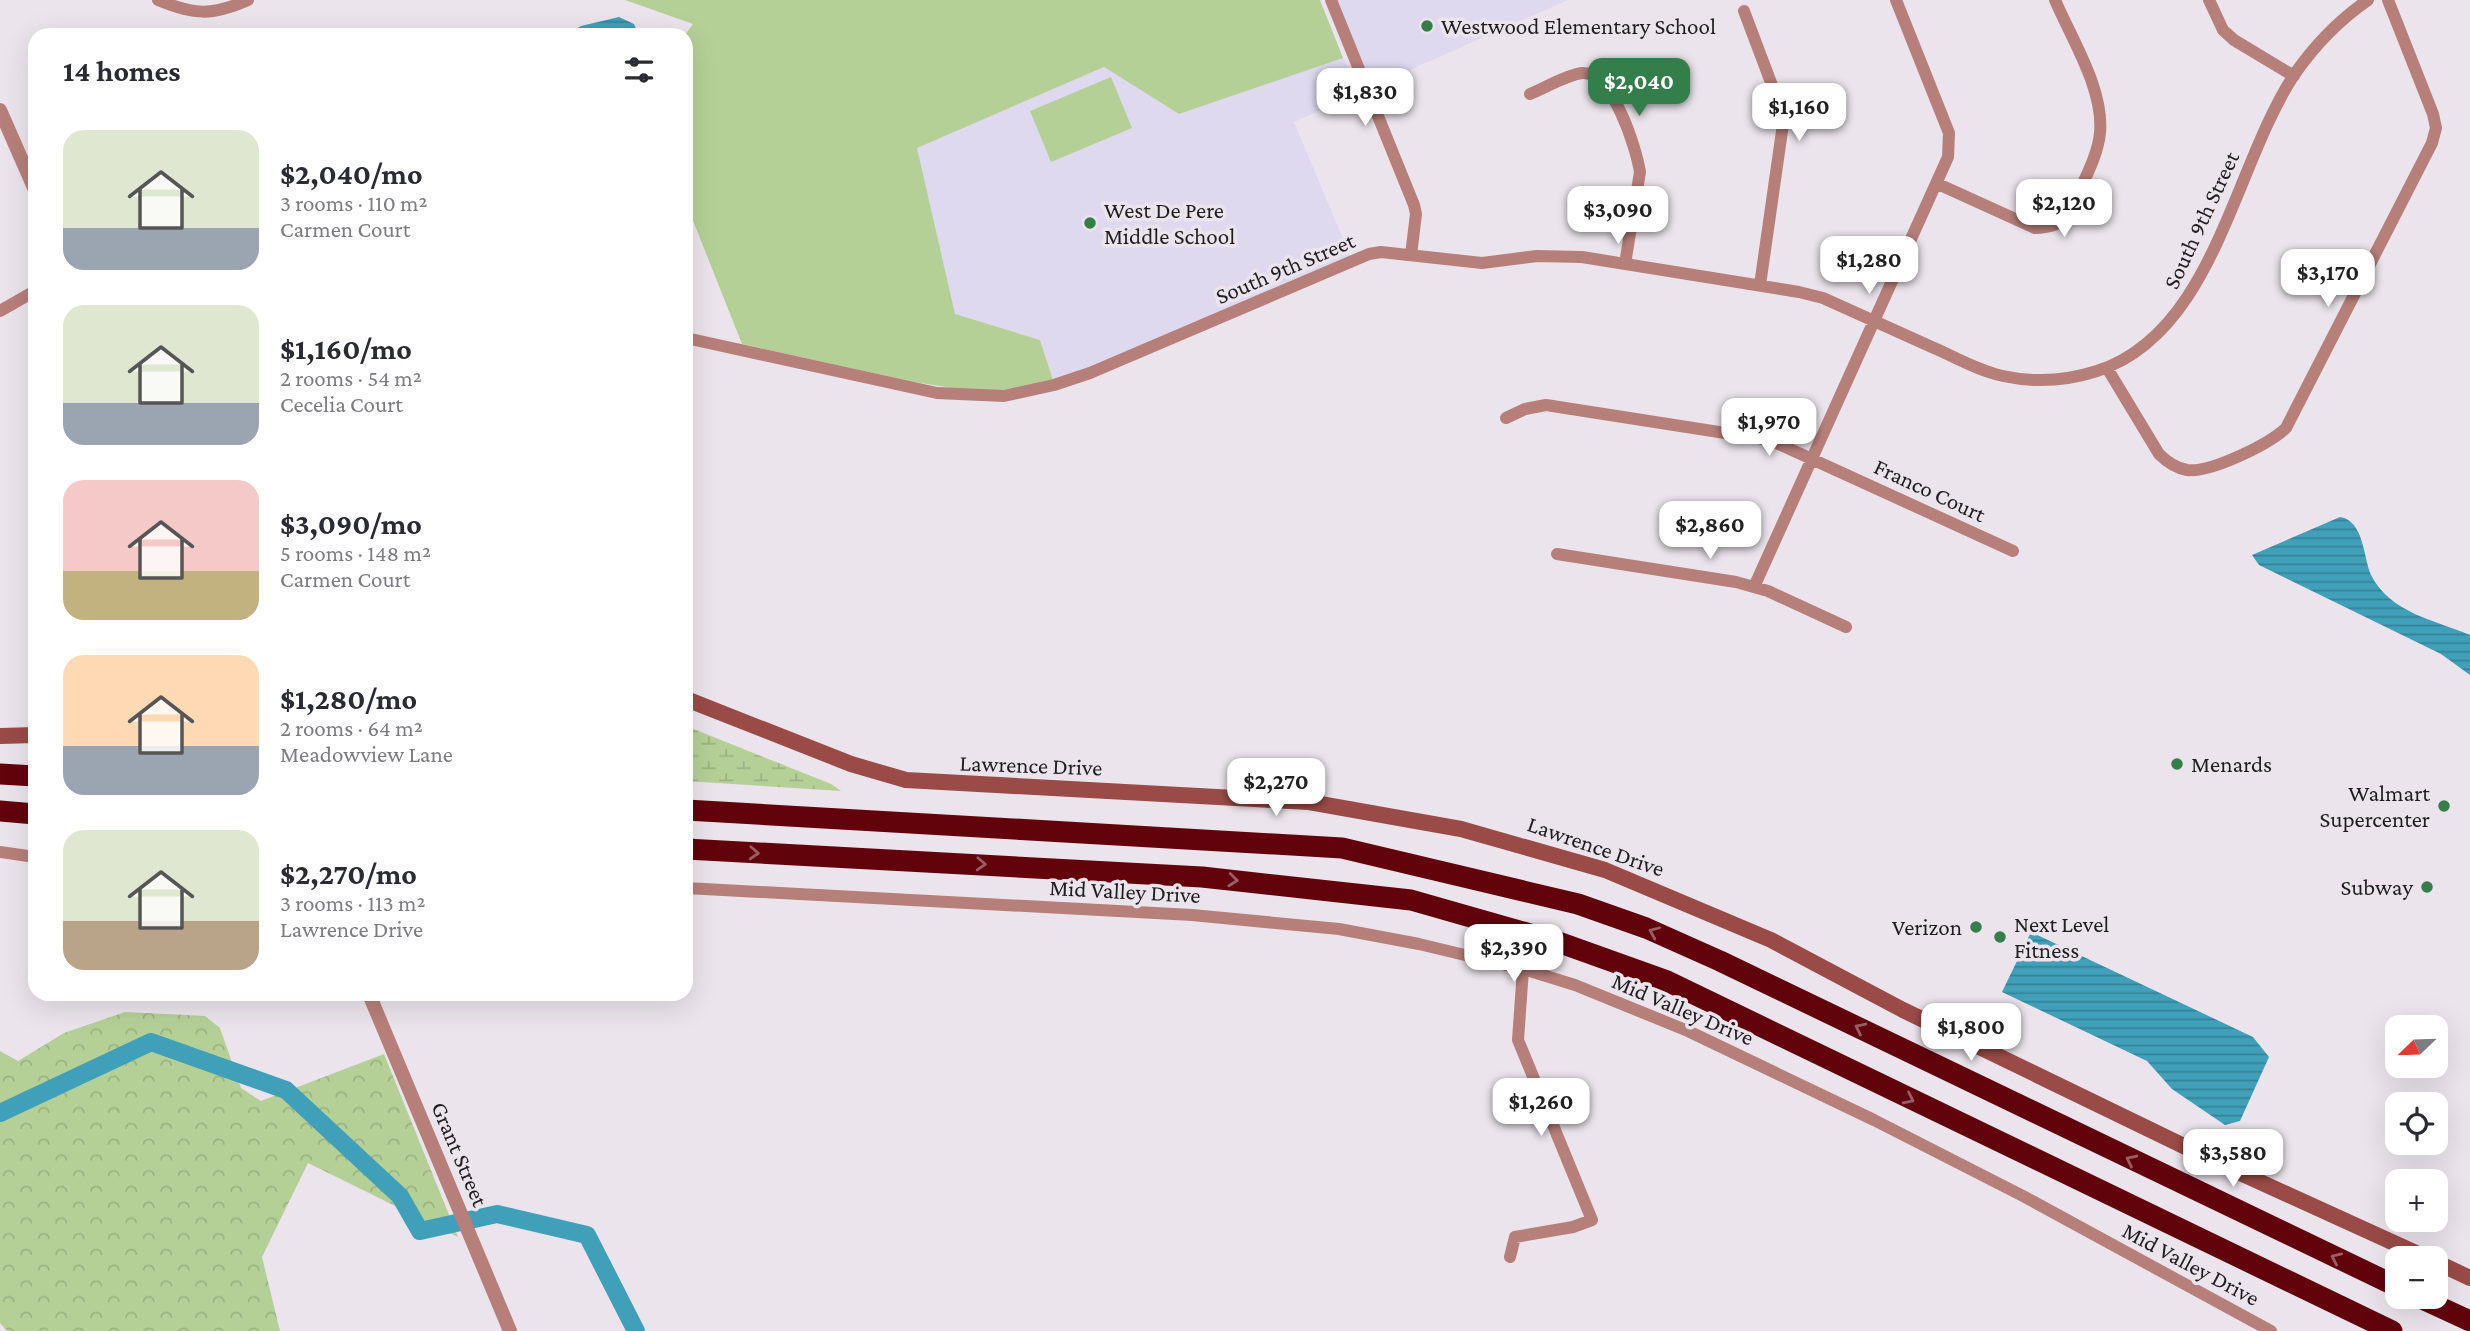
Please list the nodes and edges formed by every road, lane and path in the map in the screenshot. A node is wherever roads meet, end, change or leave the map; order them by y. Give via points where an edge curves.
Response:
1 (158, 0) edge
2 (248, 0) edge
3 (1331, 0) edge
4 (1895, 0) edge
5 (2055, 0) edge
6 (2209, 0) edge
7 (2368, 0) edge
8 (2388, 0) edge
9 (1744, 11) dead end
10 (2294, 76) junction
11 (1530, 94) dead end
12 (0, 110) edge
13 (27, 174) joint
14 (28, 178) edge
15 (1938, 184) junction
16 (1412, 255) junction
17 (1625, 264) junction
18 (1760, 285) junction
19 (28, 295) edge
20 (28, 302) edge
21 (0, 311) edge
22 (1875, 321) junction
23 (693, 340) edge
24 (2107, 368) junction
25 (1506, 418) dead end
26 (1812, 459) junction
27 (2013, 551) dead end
28 (1557, 554) dead end
29 (1754, 587) junction
30 (1846, 627) dead end
31 (693, 702) edge
32 (28, 735) edge
33 (0, 736) edge
34 (0, 774) edge
35 (28, 776) edge
36 (693, 810) edge
37 (0, 811) edge
38 (28, 813) edge
39 (693, 849) edge
40 (0, 852) edge
41 (28, 857) edge
42 (693, 888) edge
43 (1523, 969) junction
44 (372, 1001) edge
45 (2401, 1246) edge
46 (1510, 1257) dead end
47 (2448, 1268) edge
48 (2470, 1278) edge
49 (2385, 1281) edge
50 (2444, 1309) edge
51 (2470, 1321) edge
52 (510, 1331) edge
53 (2272, 1331) edge
54 (2392, 1331) edge

1 - 2 street via 202,13 226,10
3 - 16 street via 1414,205
4 - 15 street via 1949,133 1948,157
5 - 15 street via 2099,112 2097,147 2067,219 2052,227 2035,228
6 - 10 street via 2223,30 2234,40
7 - 10 street, South 9th Street via 2325,36
8 - 24 street via 2433,114 2434,135 2286,428 2275,439 2202,470 2178,467 2159,454
9 - 18 street via 1784,117
10 - 24 street, South 9th Street via 2185,302 2159,334
11 - 17 street via 1582,73 1599,77 1609,87 1640,172
12 - 13 street
13 - 14 street
15 - 22 street
16 - 17 street, South 9th Street via 1482,263 1559,256
16 - 23 street, South 9th Street via 1369,254 1090,373 1004,396 937,393
17 - 18 street, South 9th Street
18 - 22 street, South 9th Street via 1823,299
19 - 21 street
20 - 21 street
22 - 24 street, South 9th Street via 1980,369 2010,377 2062,380
22 - 26 street
25 - 26 street, Franco Court via 1546,405 1770,440
26 - 27 street, Franco Court
26 - 29 street
28 - 29 street
29 - 30 street
31 - 45 main road, Lawrence Drive via 851,764 906,780 1309,802 1461,829 1605,870 1771,940 1914,1016
32 - 33 main road
34 - 35 highway
49 -> 36 highway via 1720,961 1578,904 1342,848
37 - 38 highway
39 -> 54 highway via 1202,877 1411,900 1558,942 1667,982
40 - 41 street
42 - 43 street, Mid Valley Drive via 1185,915 1339,929
43 - 46 street via 1518,1040 1592,1220 1515,1237
43 - 53 street, Mid Valley Drive via 1688,1031 1874,1120
44 - 52 street, Grant Street
47 - 48 main road
50 - 51 highway

